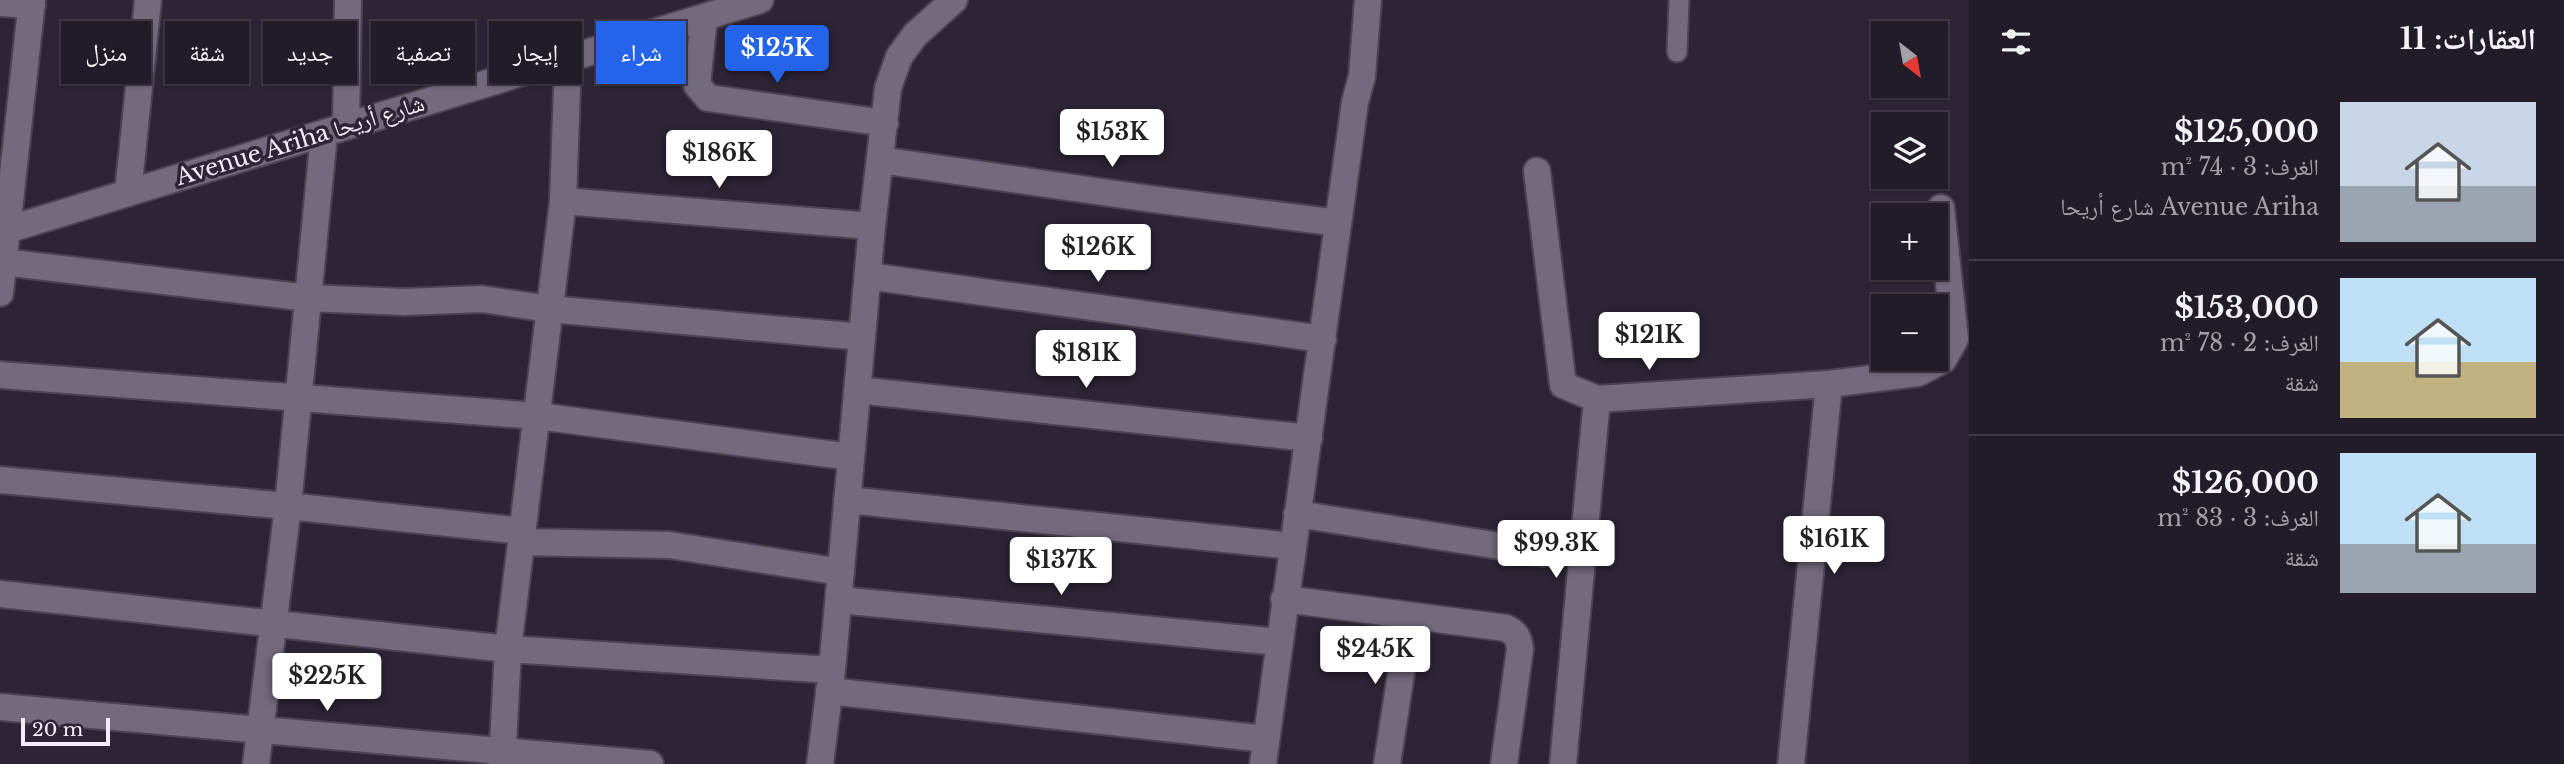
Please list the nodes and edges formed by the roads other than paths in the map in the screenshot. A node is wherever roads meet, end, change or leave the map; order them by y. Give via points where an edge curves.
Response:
1 (148, 0) edge
2 (348, 0) edge
3 (760, 0) edge
4 (954, 0) edge
5 (1368, 0) edge
6 (1678, 0) edge
7 (0, 3) edge
8 (32, 3) edge
9 (704, 18) junction
10 (1677, 52) dead end
11 (582, 56) edge
12 (489, 83) edge
13 (567, 84) edge
14 (10, 108) edge
15 (885, 123) junction
16 (335, 129) junction
17 (880, 160) junction
18 (1537, 171) dead end
19 (128, 193) junction
20 (563, 201) junction
21 (1338, 223) junction
22 (872, 226) junction
23 (3, 231) edge
24 (3, 262) junction
25 (1948, 274) edge
26 (868, 276) junction
27 (0, 293) edge
28 (308, 298) junction
29 (550, 309) junction
30 (862, 337) junction
31 (1323, 339) junction
32 (0, 375) edge
33 (1829, 384) junction
34 (857, 390) junction
35 (299, 399) junction
36 (1597, 400) junction
37 (538, 416) junction
38 (1309, 438) junction
39 (851, 457) junction
40 (0, 481) edge
41 (847, 500) junction
42 (288, 506) junction
43 (1297, 514) junction
44 (523, 537) junction
45 (1292, 546) junction
46 (1544, 553) dead end
47 (841, 572) junction
48 (0, 594) edge
49 (1284, 599) junction
50 (839, 600) junction
51 (1410, 616) junction
52 (274, 623) junction
53 (1279, 642) junction
54 (508, 649) junction
55 (831, 680) junction
56 (0, 708) edge
57 (260, 732) junction
58 (1265, 751) edge
59 (502, 757) edge
60 (257, 764) edge
61 (650, 764) edge
62 (820, 764) edge
63 (1387, 764) edge
64 (1504, 764) edge
65 (1563, 764) edge
66 (1791, 764) edge

1 - 19 street
2 - 16 street
3 - 9 street, Avenue Ariha شارع أريحا
4 - 15 street via 915,35 899,57 888,88
5 - 21 street via 1362,76
6 - 10 street
7 - 8 street
8 - 14 street
9 - 11 street, Avenue Ariha شارع أريحا
9 - 15 street via 697,85 708,98
12 - 16 street, Avenue Ariha شارع أريحا
13 - 20 street
14 - 23 street
15 - 17 street
16 - 19 street, Avenue Ariha شارع أريحا
16 - 28 street
17 - 21 street
17 - 22 street
18 - 36 street via 1563,385
19 - 23 street, Avenue Ariha شارع أريحا
20 - 22 street
20 - 29 street
21 - 31 street
22 - 26 street
23 - 24 street
24 - 27 street
24 - 28 street
25 - 33 street via 1955,339 1943,360 1918,373
26 - 30 street
26 - 31 street
28 - 29 street via 482,299
28 - 35 street
29 - 30 street
29 - 37 street
30 - 34 street
31 - 38 street
32 - 35 street
33 - 36 street
33 - 66 street
34 - 38 street
34 - 39 street
35 - 37 street
35 - 42 street
36 - 65 street
37 - 39 street
37 - 44 street
38 - 43 street
39 - 41 street
40 - 42 street
41 - 45 street
41 - 47 street
42 - 44 street
42 - 52 street
43 - 45 street
43 - 46 street
44 - 47 street via 669,545
44 - 54 street
45 - 49 street
47 - 50 street
48 - 52 street
49 - 51 street
49 - 53 street
50 - 53 street
50 - 55 street
51 - 63 street
51 - 64 street via 1506,628 1520,641
52 - 54 street
52 - 57 street
53 - 58 street
54 - 55 street
54 - 59 street
55 - 58 street
55 - 62 street
56 - 57 street
57 - 59 street
57 - 60 street
59 - 61 street

